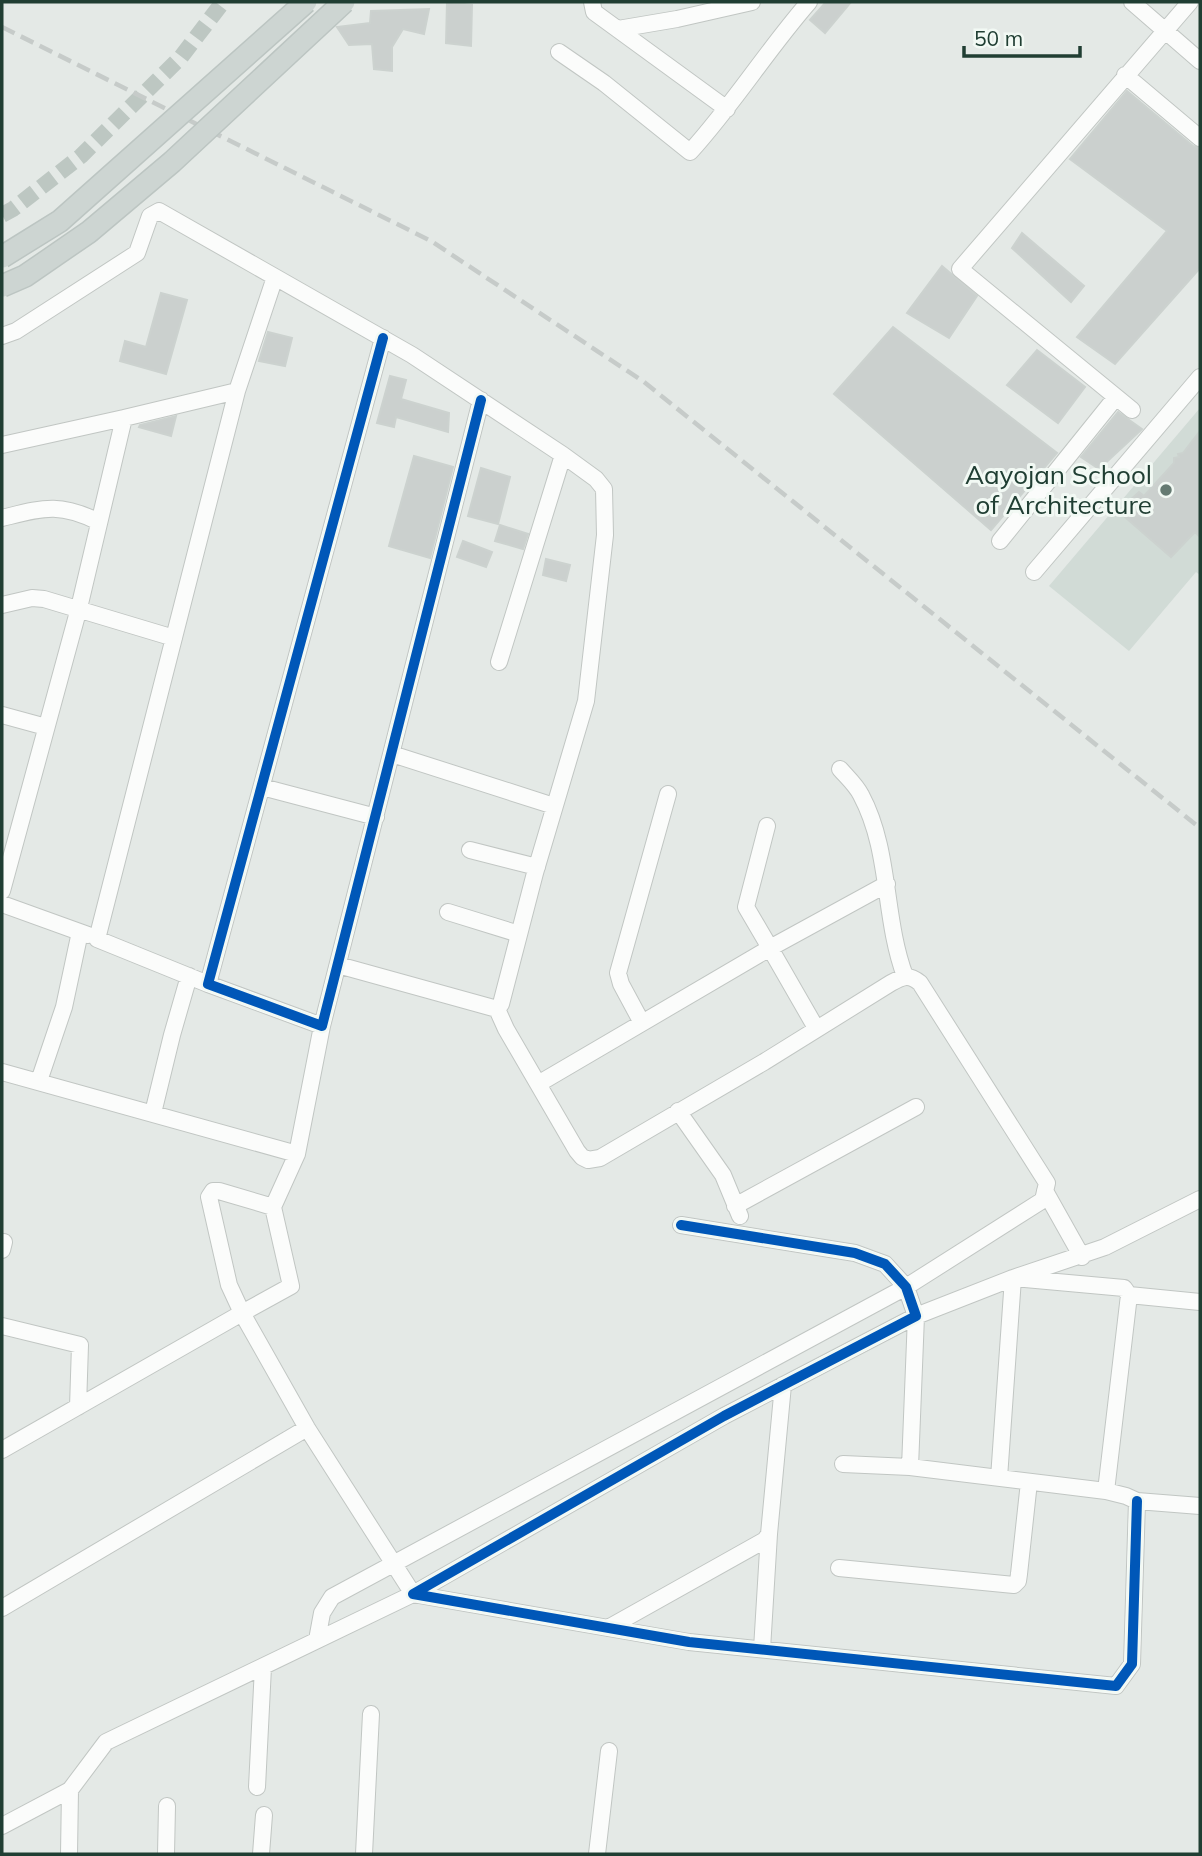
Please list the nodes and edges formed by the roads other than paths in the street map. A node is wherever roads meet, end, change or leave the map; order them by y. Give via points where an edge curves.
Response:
1 (306, 2) edge
2 (344, 2) edge
3 (592, 2) edge
4 (752, 2) edge
5 (809, 2) edge
6 (1132, 2) edge
7 (1190, 2) edge
8 (730, 5) edge
9 (618, 29) junction
10 (1164, 30) junction
11 (559, 52) dead end
12 (1200, 61) edge
13 (1125, 75) junction
14 (727, 109) junction
15 (1200, 138) edge
16 (2, 257) edge
17 (275, 276) junction
18 (2, 286) edge
19 (2, 336) edge
20 (383, 338) junction
21 (1200, 377) edge
22 (237, 391) junction
23 (1116, 397) junction
24 (481, 400) junction
25 (1132, 410) dead end
26 (124, 418) junction
27 (2, 445) edge
28 (563, 455) junction
29 (2, 518) edge
30 (99, 522) junction
31 (1000, 541) dead end
32 (1034, 572) dead end
33 (2, 605) edge
34 (79, 608) junction
35 (174, 638) junction
36 (499, 662) dead end
37 (2, 715) edge
38 (46, 727) junction
39 (392, 754) junction
40 (840, 769) dead end
41 (262, 787) junction
42 (668, 794) dead end
43 (554, 806) junction
44 (376, 817) junction
45 (767, 826) dead end
46 (471, 850) dead end
47 (537, 867) junction
48 (887, 884) junction
49 (2, 891) edge
50 (2, 904) edge
51 (448, 912) dead end
52 (80, 932) junction
53 (519, 934) junction
54 (97, 939) junction
55 (770, 948) junction
56 (338, 965) junction
57 (189, 976) junction
58 (905, 976) junction
59 (208, 984) junction
60 (498, 1009) junction
61 (642, 1023) junction
62 (323, 1026) junction
63 (816, 1028) junction
64 (2, 1072) edge
65 (39, 1082) junction
66 (538, 1084) junction
67 (916, 1107) dead end
68 (678, 1111) junction
69 (153, 1113) junction
70 (297, 1154) junction
71 (1045, 1191) junction
72 (1200, 1199) edge
73 (273, 1207) junction
74 (681, 1226) dead end
75 (1082, 1256) junction
76 (1013, 1278) junction
77 (906, 1287) junction
78 (1129, 1295) junction
79 (1200, 1302) edge
80 (242, 1313) junction
81 (916, 1316) junction
82 (2, 1326) edge
83 (783, 1385) junction
84 (78, 1407) junction
85 (307, 1428) junction
86 (2, 1450) edge
87 (843, 1464) dead end
88 (910, 1467) junction
89 (999, 1478) junction
90 (1029, 1482) junction
91 (1106, 1491) junction
92 (1137, 1502) junction
93 (1200, 1506) edge
94 (769, 1534) junction
95 (393, 1563) junction
96 (839, 1568) dead end
97 (413, 1594) junction
98 (2, 1608) edge
99 (608, 1628) junction
100 (317, 1640) junction
101 (762, 1649) junction
102 (263, 1667) junction
103 (371, 1714) dead end
104 (609, 1751) dead end
105 (257, 1787) dead end
106 (70, 1790) junction
107 (167, 1806) dead end
108 (264, 1815) dead end
109 (2, 1826) edge
110 (69, 1854) edge
111 (166, 1854) edge
112 (261, 1854) edge
113 (364, 1854) edge
114 (597, 1854) edge

1 - 16 main road, bridge via 60,222
2 - 18 main road, bridge via 172,162 89,232 25,276
3 - 9 street via 594,12
4 - 8 street
5 - 14 street
6 - 10 street
7 - 10 street
8 - 9 street
9 - 14 street
10 - 12 street
10 - 13 street
11 - 14 street via 690,152
13 - 15 street
13 - 23 street via 960,269
17 - 19 street via 159,211 150,216 137,253
17 - 20 street
17 - 22 street
20 - 24 street
20 - 41 street
21 - 32 street
22 - 26 street
22 - 35 street
23 - 25 street
23 - 31 street
24 - 28 street
24 - 39 street
26 - 27 street
26 - 30 street
28 - 36 street
28 - 43 street via 600,483 606,512 586,701
29 - 30 street via 54,507
30 - 34 street
33 - 34 street via 32,598
34 - 35 street
34 - 38 street
35 - 54 street
37 - 38 street
38 - 49 street
39 - 43 street
39 - 44 street
40 - 48 street via 860,793 880,846
41 - 44 street
41 - 59 street
42 - 61 street via 618,973
43 - 47 street
44 - 56 street
45 - 55 street via 746,907
46 - 47 street
47 - 53 street
48 - 55 street
48 - 58 street
50 - 52 street
51 - 53 street
52 - 54 street
52 - 65 street via 64,1007
53 - 60 street
54 - 57 street
55 - 61 street
55 - 63 street
56 - 60 street
56 - 62 street
57 - 59 street
57 - 69 street
58 - 63 street
58 - 71 street via 920,983 1047,1183
59 - 62 street
60 - 66 street
61 - 66 street
62 - 70 street
63 - 68 street
64 - 65 street
65 - 69 street
66 - 68 street via 577,1151 588,1160 600,1158
67 - 68 street via 737,1211 723,1175
69 - 70 street
70 - 73 street
71 - 75 street
71 - 77 street via 1043,1200
72 - 75 street
73 - 80 street via 291,1286
73 - 80 street via 219,1191 209,1197 229,1284
74 - 77 street via 855,1254 884,1264
75 - 76 street
76 - 78 street via 1124,1288
76 - 81 street
76 - 89 street
77 - 81 street
77 - 95 street
78 - 79 street
78 - 91 street
80 - 84 street
80 - 85 street
81 - 83 street
81 - 88 street
82 - 84 street via 80,1345
83 - 94 street
83 - 97 street
84 - 86 street
85 - 95 street
85 - 98 street
87 - 88 street
88 - 89 street
89 - 90 street
90 - 91 street
90 - 96 street via 1020,1574 1014,1584
91 - 92 street
92 - 93 street
92 - 101 street via 1132,1664 1116,1686
94 - 99 street
94 - 101 street
95 - 97 street
95 - 100 street via 332,1597 322,1612
97 - 99 street
97 - 100 street
99 - 101 street
100 - 102 street
102 - 105 street
102 - 106 street via 106,1742
103 - 113 street
104 - 114 street
106 - 109 street
106 - 110 street
107 - 111 street
108 - 112 street

